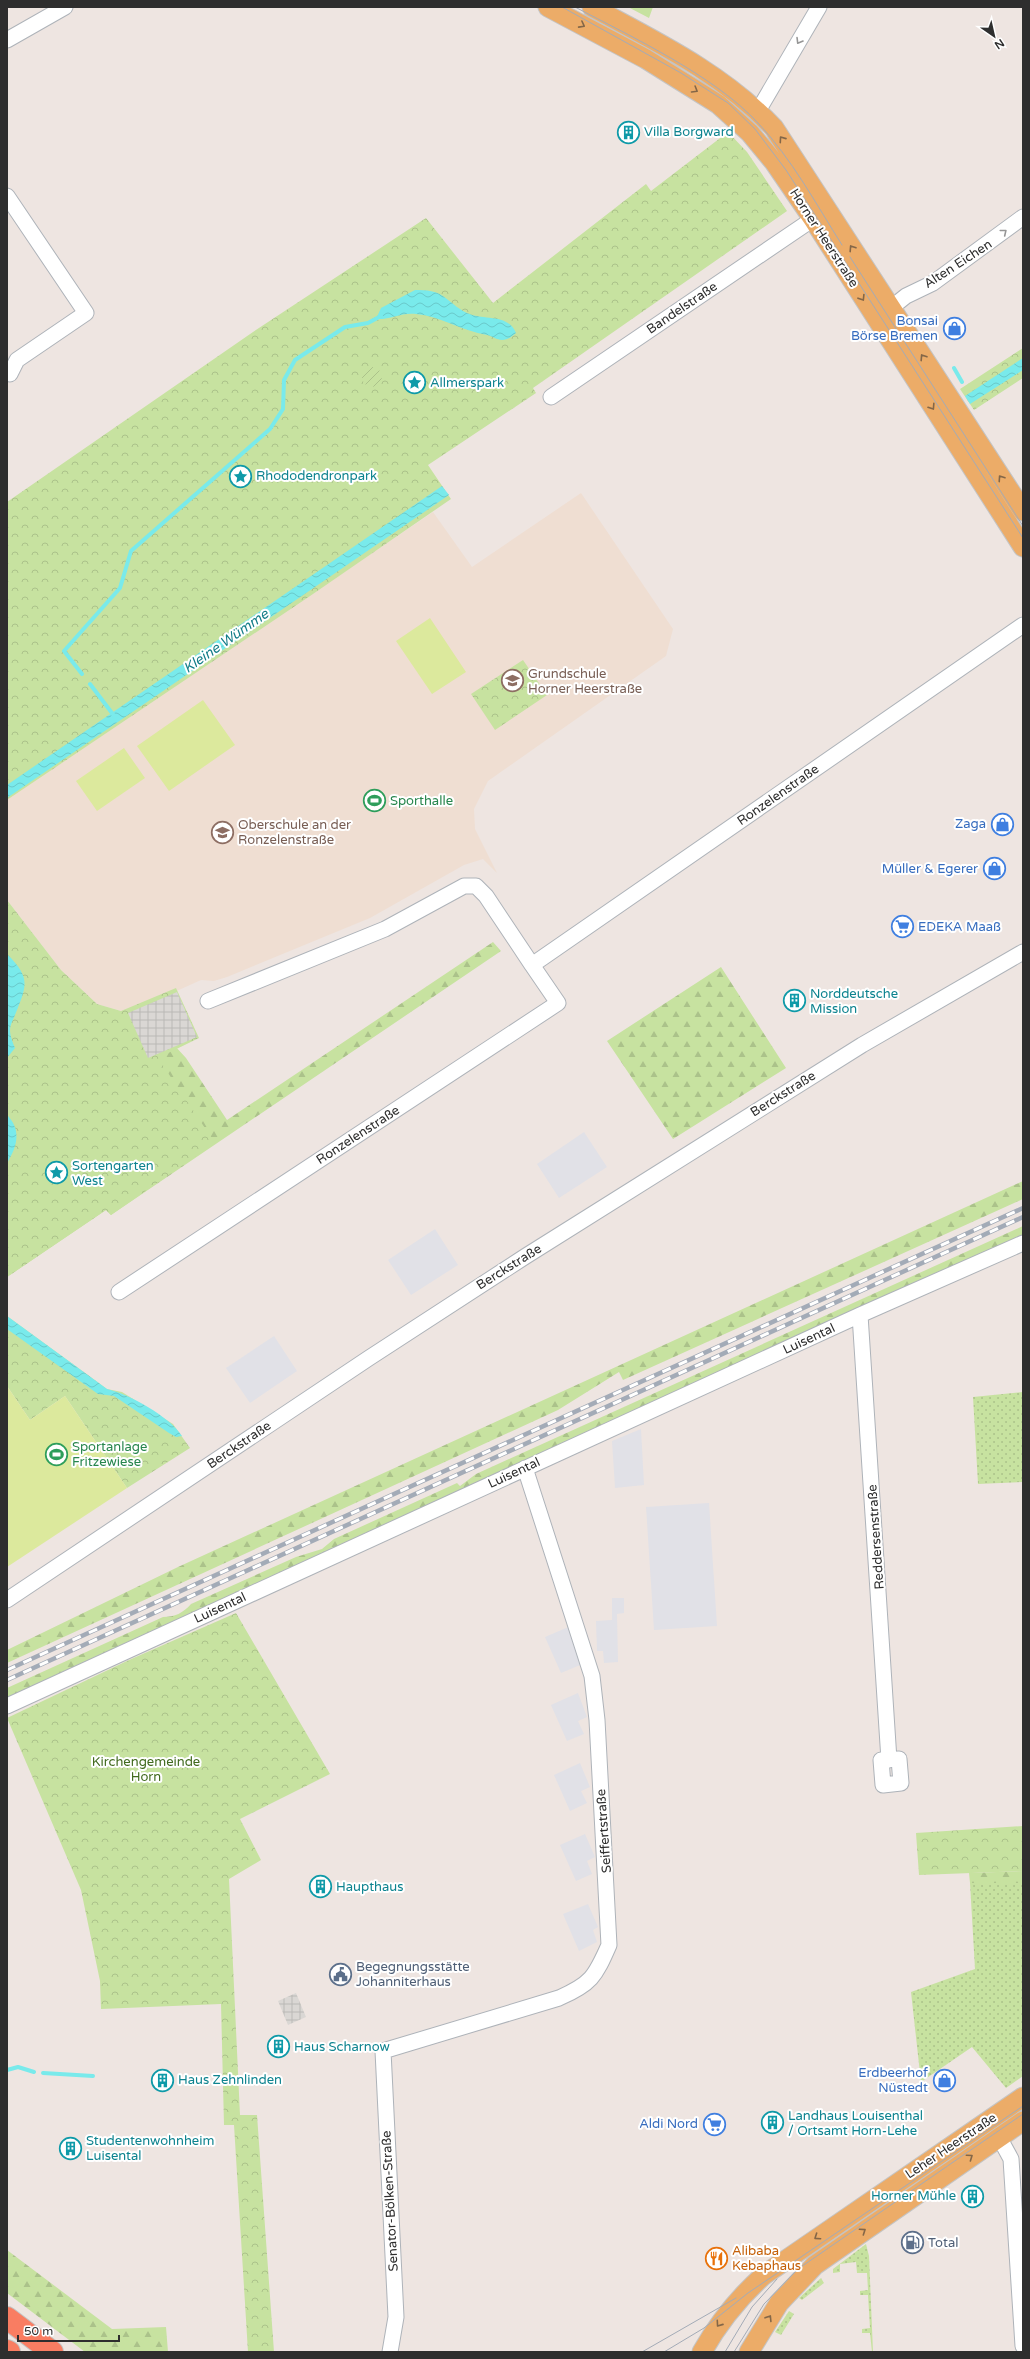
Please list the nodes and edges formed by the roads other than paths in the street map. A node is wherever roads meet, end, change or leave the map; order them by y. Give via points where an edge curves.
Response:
1 (65, 7) edge
2 (548, 7) edge
3 (592, 7) edge
4 (819, 7) edge
5 (10, 33) edge
6 (758, 111) junction
7 (7, 196) edge
8 (1023, 217) edge
9 (813, 219) junction
10 (891, 308) junction
11 (10, 374) dead end
12 (551, 397) dead end
13 (1023, 511) edge
14 (1023, 547) edge
15 (1023, 625) edge
16 (1023, 952) edge
17 (532, 965) junction
18 (208, 1001) dead end
19 (1023, 1243) edge
20 (119, 1292) dead end
21 (860, 1316) junction
22 (525, 1468) junction
23 (7, 1600) edge
24 (7, 1706) edge
25 (890, 1760) dead end
26 (383, 2051) joint
27 (1023, 2097) edge
28 (1023, 2121) edge
29 (999, 2137) junction
30 (7, 2318) edge
31 (1023, 2346) edge
32 (52, 2352) edge
33 (390, 2352) edge
34 (702, 2352) edge
35 (749, 2352) edge

1 - 5 street
2 -> 9 main road, Horner Heerstraße via 646,59 718,104 764,149
3 - 6 main road, Horner Heerstraße via 728,86
4 -> 6 street
10 -> 6 main road, Horner Heerstraße via 786,146
7 - 11 street via 86,314 18,360
10 -> 8 street, Alten Eichen via 906,296 933,283
9 - 12 street, Bandelstraße
9 -> 14 main road, Horner Heerstraße
13 -> 10 main road, Horner Heerstraße
15 - 17 street, Ronzelenstraße
16 - 23 street, Berckstraße via 862,1045 526,1256
17 - 18 street, Ronzelenstraße via 486,896 476,886 464,886 385,929
17 - 20 street, Ronzelenstraße via 558,1003
19 - 21 street, Luisental
21 - 22 street, Luisental
21 - 25 street, Reddersenstraße
22 - 24 street, Luisental
22 - 26 street, Seiffertstraße via 592,1676 610,1925 609,1945 596,1973 581,1988 548,2002
26 - 33 street, Senator-Bölken-Straße via 396,2317
27 -> 34 main road, Leher Heerstraße via 764,2275 719,2322
28 - 29 main road, Leher Heerstraße
29 - 31 street via 1011,2159
35 -> 29 main road, Leher Heerstraße via 779,2303 815,2265
30 - 32 highway

